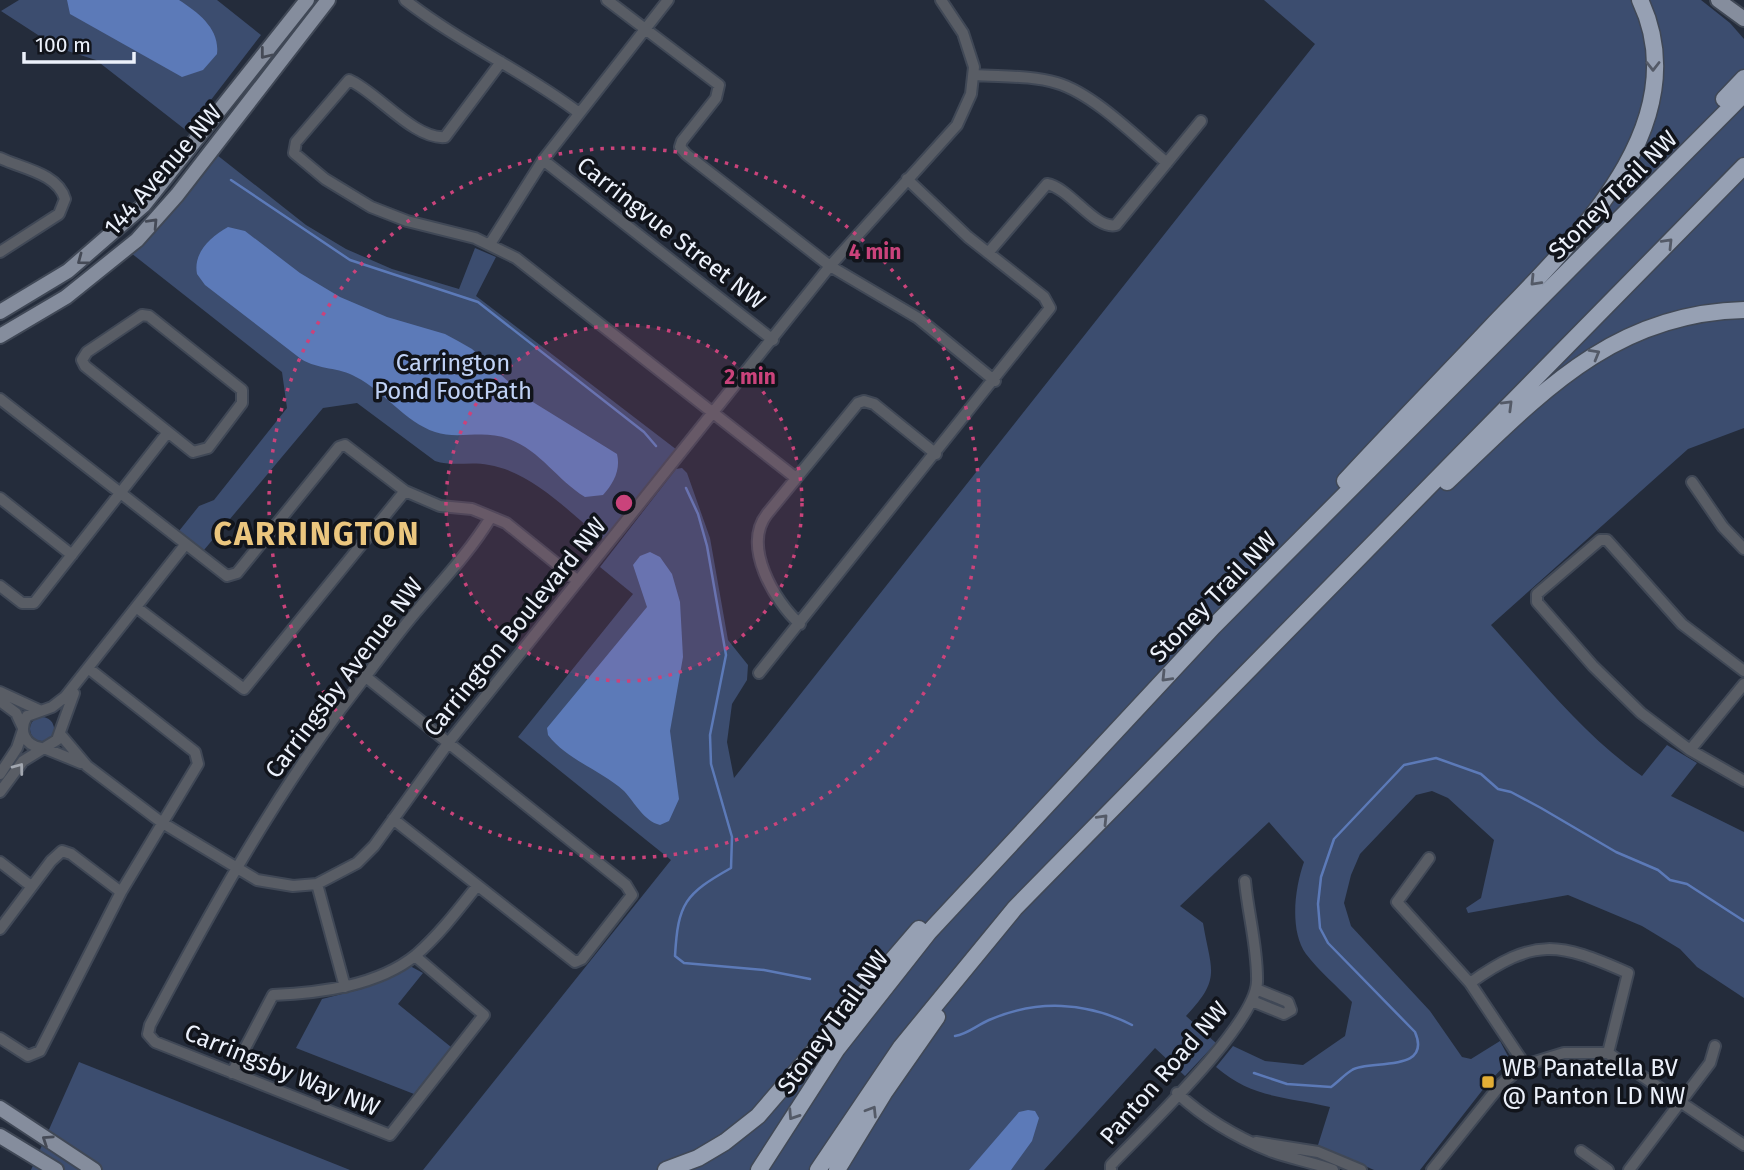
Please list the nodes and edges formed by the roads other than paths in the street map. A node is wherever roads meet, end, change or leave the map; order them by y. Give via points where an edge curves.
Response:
1 (307, 0) edge
2 (328, 0) edge
3 (341, 0) edge
4 (405, 0) edge
5 (607, 0) edge
6 (667, 0) edge
7 (941, 0) edge
8 (1640, 0) edge
9 (1718, 0) edge
10 (1744, 19) edge
11 (646, 28) junction
12 (501, 62) junction
13 (974, 75) junction
14 (270, 76) junction
15 (1744, 78) edge
16 (1744, 94) edge
17 (579, 113) junction
18 (1201, 121) dead end
19 (0, 158) edge
20 (543, 160) junction
21 (1167, 163) junction
22 (1744, 166) edge
23 (907, 180) junction
24 (490, 244) junction
25 (0, 252) edge
26 (988, 253) junction
27 (1575, 265) junction
28 (830, 266) junction
29 (1744, 310) edge
30 (0, 312) edge
31 (0, 336) edge
32 (773, 340) junction
33 (995, 381) junction
34 (0, 400) edge
35 (713, 414) junction
36 (168, 432) junction
37 (936, 454) junction
38 (796, 478) junction
39 (1692, 482) dead end
40 (405, 491) junction
41 (120, 493) junction
42 (0, 498) edge
43 (491, 517) junction
44 (185, 545) junction
45 (1744, 549) edge
46 (72, 555) junction
47 (578, 581) junction
48 (0, 586) edge
49 (136, 607) junction
50 (800, 624) junction
51 (1213, 627) junction
52 (86, 671) junction
53 (1744, 671) edge
54 (760, 673) dead end
55 (366, 677) junction
56 (1237, 681) junction
57 (1744, 684) edge
58 (0, 692) edge
59 (0, 701) edge
60 (39, 710) junction
61 (23, 729) junction
62 (61, 730) junction
63 (449, 742) junction
64 (1104, 744) junction
65 (43, 748) junction
66 (1690, 750) junction
67 (86, 766) junction
68 (0, 774) edge
69 (1744, 781) edge
70 (0, 792) edge
71 (393, 819) junction
72 (161, 822) junction
73 (1429, 858) dead end
74 (0, 862) edge
75 (235, 868) junction
76 (1056, 868) junction
77 (1245, 881) dead end
78 (317, 884) junction
79 (31, 886) junction
80 (477, 886) junction
81 (121, 892) junction
82 (0, 929) edge
83 (415, 956) junction
84 (1470, 983) junction
85 (345, 987) junction
86 (1256, 989) junction
87 (1252, 1001) junction
88 (0, 1038) edge
89 (1715, 1046) dead end
90 (1608, 1053) junction
91 (1525, 1065) junction
92 (232, 1073) junction
93 (1177, 1093) junction
94 (1682, 1102) junction
95 (0, 1108) edge
96 (0, 1136) edge
97 (1744, 1144) edge
98 (1581, 1151) dead end
99 (1315, 1161) edge
100 (56, 1170) edge
101 (94, 1170) edge
102 (666, 1170) edge
103 (759, 1170) edge
104 (818, 1170) edge
105 (837, 1170) edge
106 (1111, 1170) edge
107 (1333, 1170) edge
108 (1361, 1170) edge
109 (1432, 1170) edge
110 (1608, 1170) edge
111 (1629, 1170) edge

1 -> 30 main road, 144 Avenue NW via 137,213 68,271
2 - 14 main road, 144 Avenue NW
3 - 14 main road
4 - 12 street via 448,32
5 - 11 street
6 - 11 street
7 - 13 street, Carrington Boulevard NW via 963,33
8 -> 51 highway via 1652,43 1652,90 1641,135 1611,190 1564,250
9 - 10 main road
11 - 17 street
11 - 28 street via 719,85 716,99 680,147
12 - 17 street
12 - 24 street via 445,137 436,137 410,122 349,80 294,146 298,158 371,207
13 - 21 street via 1033,78 1068,87
13 - 23 street, Carrington Boulevard NW via 961,119
31 -> 14 main road, 144 Avenue NW via 66,297 137,240
15 - 27 highway via 1621,208
16 - 27 highway, Stoney Trail NW
17 - 20 street
18 - 21 street
19 - 25 street via 44,177 61,189 65,199 59,214
20 - 24 street
20 - 32 street, Carringvue Street NW
21 - 26 street via 1121,221 1111,227 1054,185 1045,184
56 -> 22 highway
23 - 26 street
23 - 28 street, Carrington Boulevard NW
24 - 35 street via 537,273
26 - 33 street via 1044,297 1050,308
27 - 51 highway, Stoney Trail NW
28 - 32 street, Carrington Boulevard NW
28 - 33 street via 918,318
56 -> 29 highway via 1495,437 1583,361 1642,330 1675,319
32 - 35 street, Carrington Boulevard NW
33 - 37 street
34 - 41 street
35 - 38 street
35 - 47 street, Carrington Boulevard NW
36 - 36 street via 193,452 201,452 244,396 149,316 142,315 82,360
36 - 41 street
37 - 38 street via 877,406 864,401 853,407
37 - 50 street
38 - 50 street via 759,523 758,531 769,587
39 - 45 street
40 - 43 street via 440,506 472,509
40 - 44 street via 345,445 237,573 227,576
40 - 49 street via 244,689
41 - 44 street
41 - 46 street
42 - 46 street
43 - 47 street via 506,523
43 - 55 street, Carringsby Avenue NW via 471,550
44 - 49 street
46 - 48 street via 30,605
47 - 63 street, Carrington Boulevard NW
49 - 52 street
50 - 54 street
51 -> 64 highway, Stoney Trail NW
52 - 60 street via 58,703
52 - 62 street
52 - 72 street via 198,756 198,764
53 - 66 street via 1682,624 1607,540 1600,540 1537,594 1536,602 1594,666 1641,713
55 - 63 street
55 - 75 street, Carringsby Avenue NW
76 -> 56 highway
57 - 66 street
58 - 60 street
59 - 61 street via 16,713
60 - 61 street via 27,716
60 - 62 street via 54,714
61 - 65 street via 29,744
61 - 68 street
62 - 65 street via 53,745
62 - 67 street, Carrington Boulevard NW
63 - 71 street, Carrington Boulevard NW
63 - 80 street via 626,885 632,895 575,962
64 - 102 highway via 1065,776 890,960 758,1116 718,1146
64 -> 103 highway, Stoney Trail NW via 929,932 837,1049
65 - 67 street, Carrington Boulevard NW
70 -> 65 street via 23,761
66 - 69 street
67 - 72 street, Carrington Boulevard NW
71 - 78 street, Carrington Boulevard NW via 357,863
71 - 80 street
72 - 75 street, Carrington Boulevard NW
72 - 81 street
73 - 84 street via 1397,902
74 - 79 street
75 - 78 street, Carrington Boulevard NW via 272,884
75 - 92 street, Carringsby Way NW via 148,1034 155,1042
76 - 104 highway via 939,997
105 -> 76 highway via 931,1025
77 - 86 street, Panton Road NW
78 - 85 street
79 - 81 street via 62,851
79 - 82 street
80 - 83 street
81 - 88 street via 40,1051 28,1056
83 - 85 street
83 - 92 street, Carringsby Way NW via 484,1015 390,1135
84 - 90 street via 1500,962 1533,949 1564,949 1628,973
84 - 91 street
85 - 92 street via 273,995
86 - 87 street, Panton Road NW
86 - 87 street via 1289,1002 1291,1010 1284,1014
87 - 93 street, Panton Road NW via 1230,1035
89 - 94 street via 1710,1063
90 - 91 street via 1564,1053
90 - 94 street
91 - 109 street via 1502,1084
93 - 99 street via 1215,1124 1253,1142 1290,1145
93 - 106 street, Panton Road NW
94 - 97 street
94 - 111 street
101 -> 95 main road
96 - 100 main road
98 - 110 street
99 - 107 street
99 - 108 street

